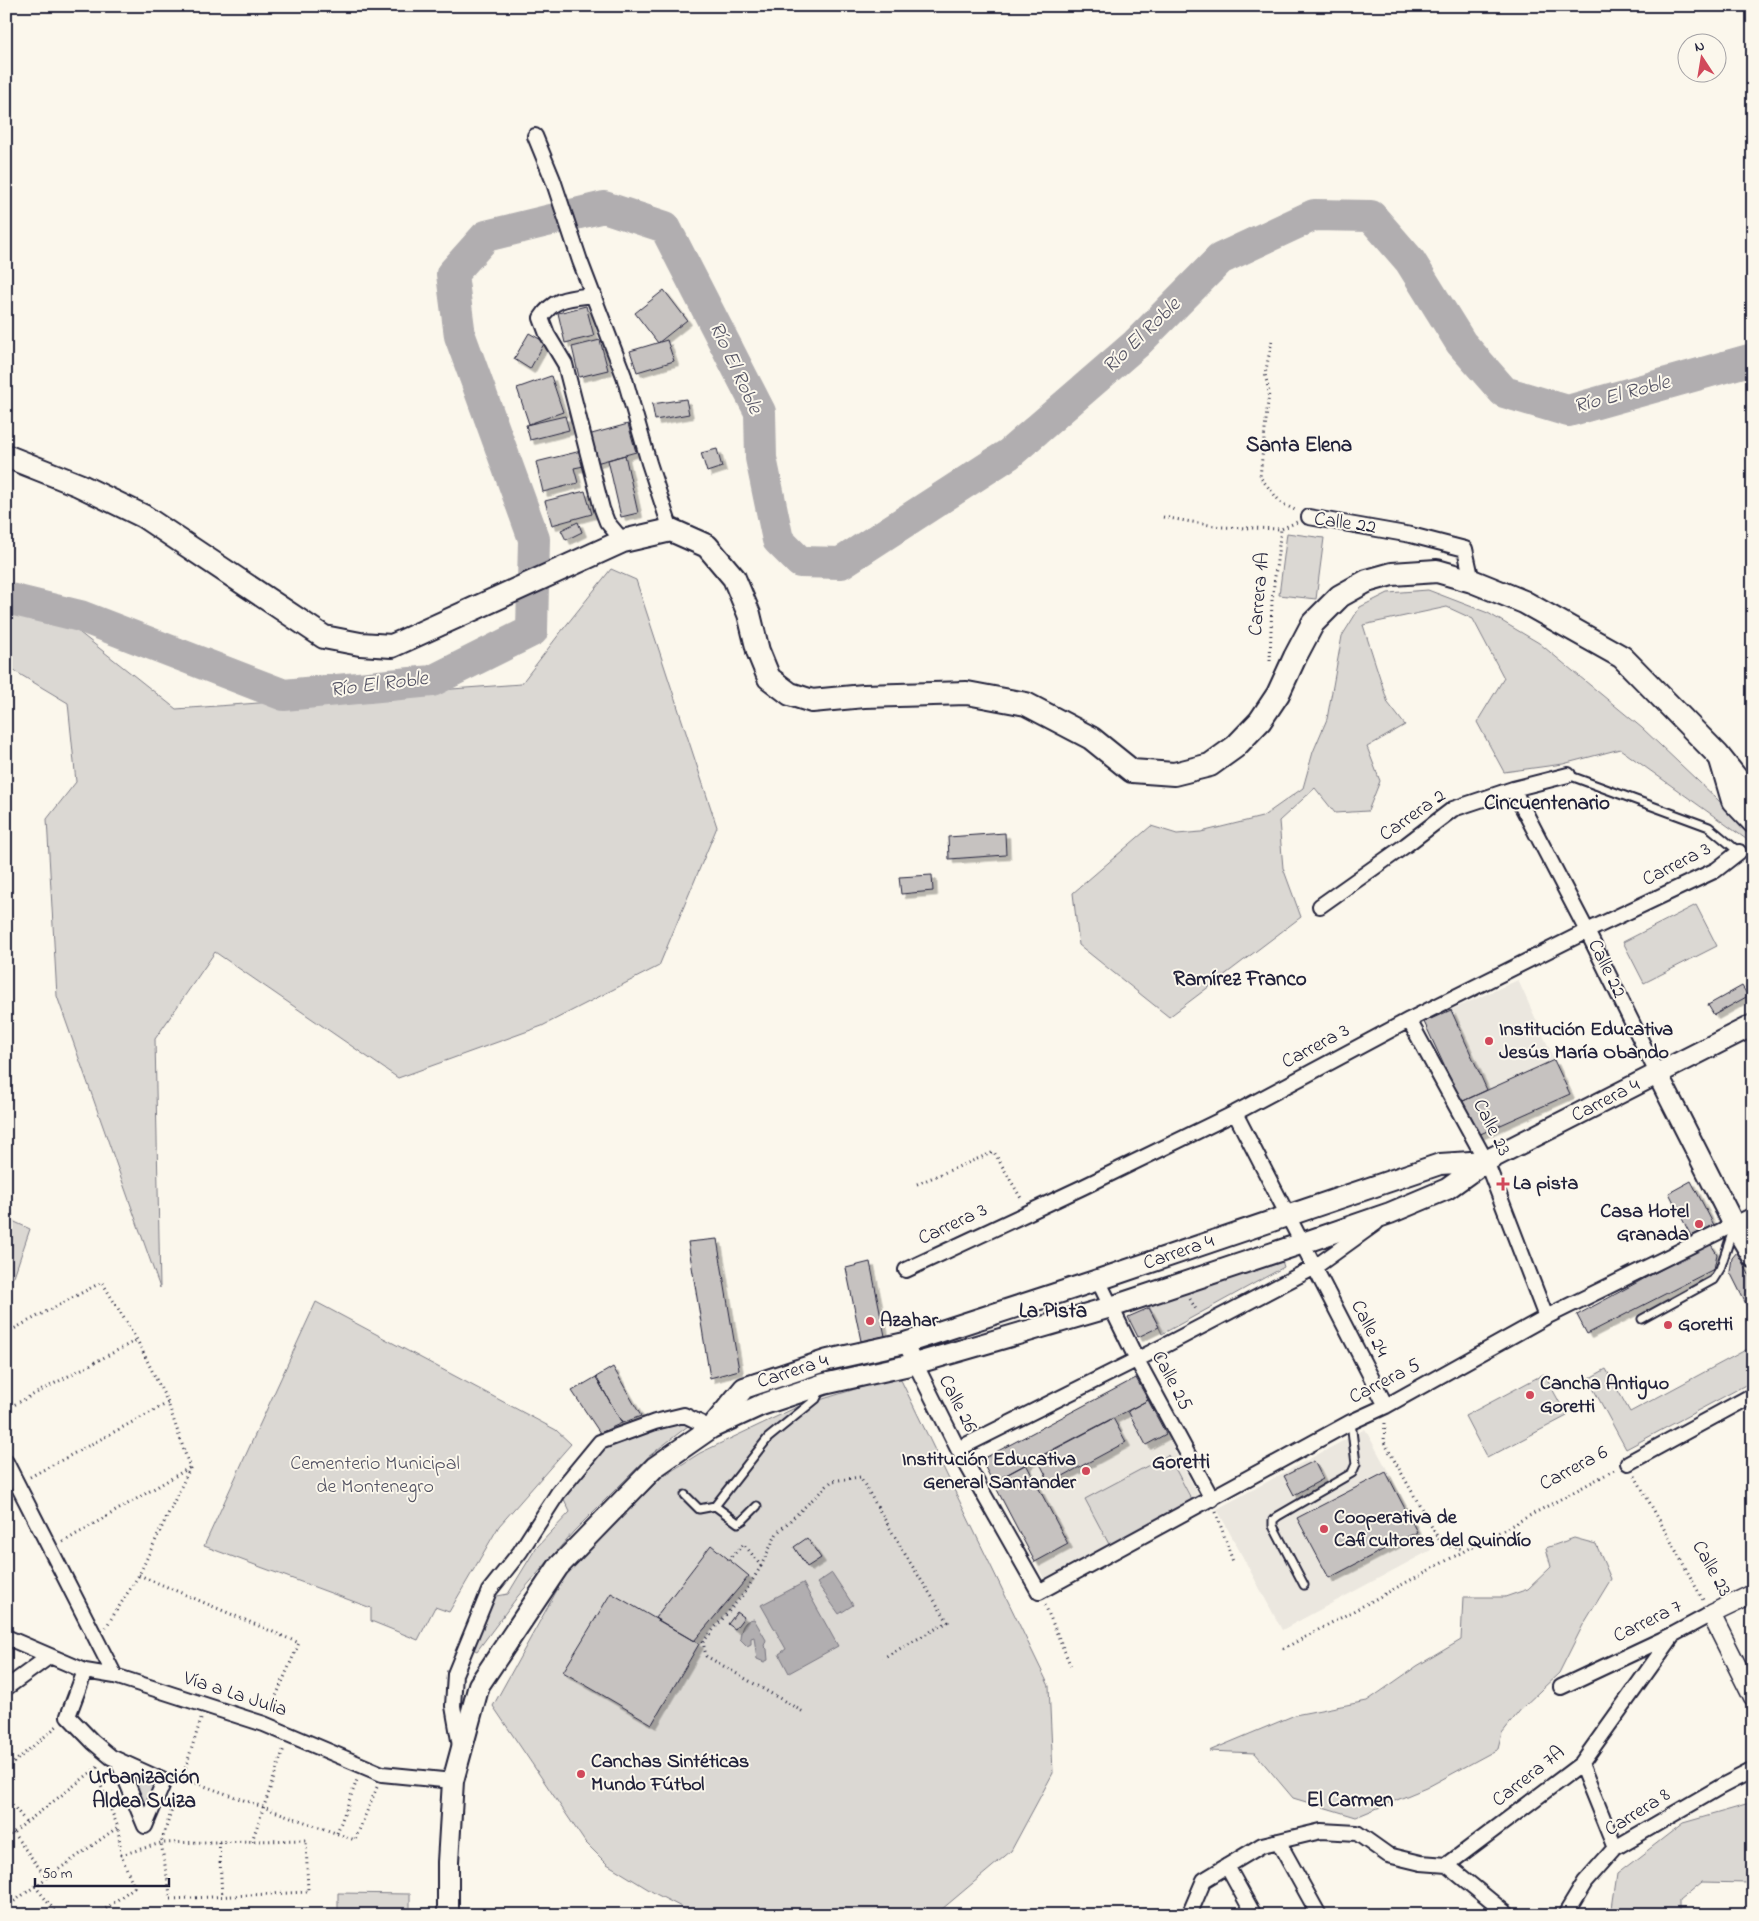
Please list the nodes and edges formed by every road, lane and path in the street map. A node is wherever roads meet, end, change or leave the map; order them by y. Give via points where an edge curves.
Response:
1 (535, 136) dead end
2 (594, 295) junction
3 (1272, 341) dead end
4 (6, 456) edge
5 (1163, 517) dead end
6 (1309, 517) junction
7 (1281, 529) junction
8 (671, 530) junction
9 (623, 541) junction
10 (1472, 581) junction
11 (1270, 661) dead end
12 (1718, 755) junction
13 (1568, 775) joint
14 (1513, 789) junction
15 (1753, 799) edge
16 (1753, 823) edge
17 (1740, 852) joint
18 (1320, 906) dead end
19 (1588, 931) junction
20 (1409, 1020) junction
21 (1753, 1026) edge
22 (1658, 1075) junction
23 (1235, 1113) junction
24 (1486, 1161) junction
25 (917, 1184) dead end
26 (1029, 1212) junction
27 (1390, 1213) junction
28 (1753, 1215) edge
29 (1288, 1216) junction
30 (1734, 1225) junction
31 (1303, 1243) junction
32 (1753, 1257) edge
33 (1315, 1267) junction
34 (906, 1270) dead end
35 (1098, 1280) junction
36 (1180, 1284) junction
37 (1111, 1307) junction
38 (1546, 1317) junction
39 (1642, 1319) dead end
40 (1205, 1325) junction
41 (6, 1333) edge
42 (137, 1340) junction
43 (905, 1343) junction
44 (1137, 1360) junction
45 (914, 1364) junction
46 (824, 1384) junction
47 (1753, 1395) edge
48 (168, 1403) junction
49 (1386, 1406) junction
50 (6, 1409) edge
51 (1351, 1422) junction
52 (711, 1428) junction
53 (958, 1449) junction
54 (6, 1462) edge
55 (1628, 1463) junction
56 (190, 1468) junction
57 (17, 1483) junction
58 (685, 1495) dead end
59 (1212, 1499) junction
60 (714, 1506) junction
61 (757, 1506) dead end
62 (50, 1549) junction
63 (1464, 1549) junction
64 (728, 1560) dead end
65 (909, 1561) junction
66 (1233, 1562) dead end
67 (902, 1564) dead end
68 (761, 1566) junction
69 (139, 1575) junction
70 (1304, 1585) dead end
71 (1039, 1592) junction
72 (1753, 1594) edge
73 (1711, 1614) junction
74 (1674, 1634) junction
75 (6, 1637) edge
76 (97, 1641) junction
77 (1282, 1649) dead end
78 (50, 1656) junction
79 (883, 1658) dead end
80 (1072, 1669) dead end
81 (85, 1671) junction
82 (115, 1676) junction
83 (1561, 1687) dead end
84 (6, 1688) edge
85 (1753, 1698) edge
86 (805, 1713) dead end
87 (68, 1716) junction
88 (264, 1724) junction
89 (290, 1734) junction
90 (460, 1750) junction
91 (114, 1759) junction
92 (1581, 1764) junction
93 (6, 1769) edge
94 (1753, 1770) edge
95 (173, 1774) dead end
96 (382, 1774) junction
97 (358, 1777) dead end
98 (453, 1781) junction
99 (6, 1797) edge
100 (264, 1807) junction
101 (27, 1823) junction
102 (118, 1827) junction
103 (13, 1833) junction
104 (337, 1833) junction
105 (6, 1838) edge
106 (252, 1841) junction
107 (1278, 1841) junction
108 (219, 1842) junction
109 (1615, 1848) junction
110 (121, 1855) junction
111 (1447, 1864) junction
112 (1227, 1866) junction
113 (46, 1877) junction
114 (1585, 1882) junction
115 (35, 1886) junction
116 (222, 1896) junction
117 (171, 1899) dead end
118 (6, 1907) edge
119 (58, 1915) edge
120 (98, 1915) edge
121 (448, 1915) edge
122 (1189, 1915) edge
123 (1254, 1915) edge
124 (1319, 1915) edge
125 (1508, 1915) edge
126 (1565, 1915) edge
127 (1578, 1915) edge

1 - 2 street
2 - 8 street via 624,376
2 - 9 street via 566,298 547,308 541,318 565,364 602,509 607,522
3 - 6 path via 1265,374 1269,392 1260,477 1280,503
4 - 9 main road via 79,485 143,516 324,637 360,644 392,646
5 - 7 path, Calle 22 via 1220,527
6 - 7 path, Calle 22
6 - 10 street, Calle 22 via 1411,535 1465,549
7 - 11 path, Carrera 1A via 1272,600
8 - 9 main road
8 - 10 main road via 707,546 734,578 769,678 790,694 812,701 967,693 1026,704 1091,738 1132,771 1174,774 1210,765 1235,747 1260,721 1278,694 1313,623 1340,596 1367,581 1392,574 1437,571
10 - 12 main road via 1524,602 1622,656
12 - 15 main road
12 - 16 main road via 1732,801
13 - 14 street, Carrera 2
13 - 17 lane via 1709,827
14 - 18 street, Carrera 2 via 1453,808
14 - 19 street, Calle 22
17 - 19 street, Carrera 3 via 1716,870
19 - 20 street, Carrera 3
19 - 22 street, Calle 22
20 - 23 street, Carrera 3
20 - 24 street, Calle 23
21 - 22 main road, Carrera 4
22 - 24 main road, Carrera 4
22 - 30 main road, Calle 22
23 - 26 street, Carrera 3
23 - 29 street, Calle 24
24 - 27 main road, Carrera 4 via 1447,1189
24 - 29 main road, Carrera 4 via 1440,1164
24 - 38 street, Calle 23
25 - 26 path via 994,1152
26 - 34 street, Carrera 3
27 - 31 main road, Carrera 4
27 - 33 street, Carrera 4
28 - 30 street, Carrera 5
29 - 31 street, Calle 24
29 - 35 main road, Carrera 4
30 - 32 main road, Calle 22
30 - 38 street, Carrera 5
30 - 39 lane via 1720,1269 1713,1280
31 - 33 street, Calle 24
31 - 36 main road, Carrera 4
33 - 40 street, Carrera 4
33 - 49 street, Calle 24
35 - 37 street, Calle 25
35 - 43 main road, Carrera 4
36 - 37 main road, Carrera 4
36 - 40 path
37 - 44 street, Calle 25
37 - 45 main road, Carrera 4
38 - 49 street, Carrera 5
40 - 44 street, Carrera 4
41 - 42 path via 102,1282
42 - 48 path
42 - 50 path
43 - 45 street, Calle 26
43 - 52 main road, Carrera 4 via 828,1360 744,1388
44 - 53 street, Carrera 4
44 - 59 street, Calle 25
45 - 46 main road, Carrera 4
45 - 53 street, Calle 26
46 - 52 main road, Carrera 4 via 760,1405
46 - 60 lane via 816,1399 768,1438
47 - 55 street, Carrera 6
48 - 56 path
48 - 57 path
49 - 51 street, Carrera 5
49 - 63 path via 1384,1442 1442,1545
51 - 59 street, Carrera 5
51 - 70 lane via 1356,1464 1352,1473 1273,1520 1272,1526
52 - 90 main road via 655,1467 558,1568 479,1684
52 - 90 street via 684,1415 600,1442 558,1493 520,1552 489,1591 455,1674 453,1706
53 - 71 street, Calle 26
54 - 57 street
55 - 63 path, Carrera 6
55 - 73 path, Calle 23
56 - 62 path
56 - 69 path
57 - 62 street
58 - 60 lane via 699,1509
59 - 66 path
59 - 71 street, Carrera 5
60 - 61 lane via 738,1523
62 - 76 street
63 - 77 path, Carrera 6
64 - 68 path via 744,1544
65 - 67 path
65 - 68 path via 860,1477 832,1482 777,1533
65 - 79 path via 948,1622
68 - 86 path via 746,1591 703,1642 706,1656
69 - 76 path
69 - 88 path via 299,1642
71 - 80 path
72 - 73 street, Carrera 7
73 - 74 street, Carrera 7
73 - 85 street, Calle 23
74 - 83 street, Carrera 7
74 - 92 street, Carrera 7A
75 - 78 street, Vía a La Julia
76 - 82 street
78 - 81 street, Vía a La Julia
78 - 84 street
81 - 82 street, Vía a La Julia
81 - 87 street
82 - 88 street, Vía a La Julia
87 - 91 street
87 - 93 path
88 - 89 street, Vía a La Julia
89 - 96 street, Vía a La Julia
89 - 100 path
90 - 98 main road
91 - 101 path
91 - 102 path via 99,1781
92 - 109 street
92 - 111 street, Carrera 7A
94 - 109 street, Carrera 8
95 - 100 path
96 - 98 street, Vía a La Julia
96 - 104 path via 355,1840
97 - 104 path
98 - 121 main road
99 - 101 path
100 - 104 path
100 - 106 path
101 - 103 path
102 - 110 path
102 - 113 path
103 - 105 path
103 - 113 path
106 - 108 path
106 - 116 path via 306,1840 308,1892
107 - 111 street via 1321,1831 1357,1833 1388,1855 1421,1864
107 - 112 street via 1262,1845
107 - 124 street
108 - 110 path via 161,1843
108 - 116 path
109 - 114 street, Carrera 8
110 - 120 path via 134,1887
111 - 125 street
112 - 122 street via 1204,1880
112 - 123 street
113 - 115 path
114 - 126 street, Carrera 8
114 - 127 street
115 - 118 path
115 - 119 path
116 - 117 path

